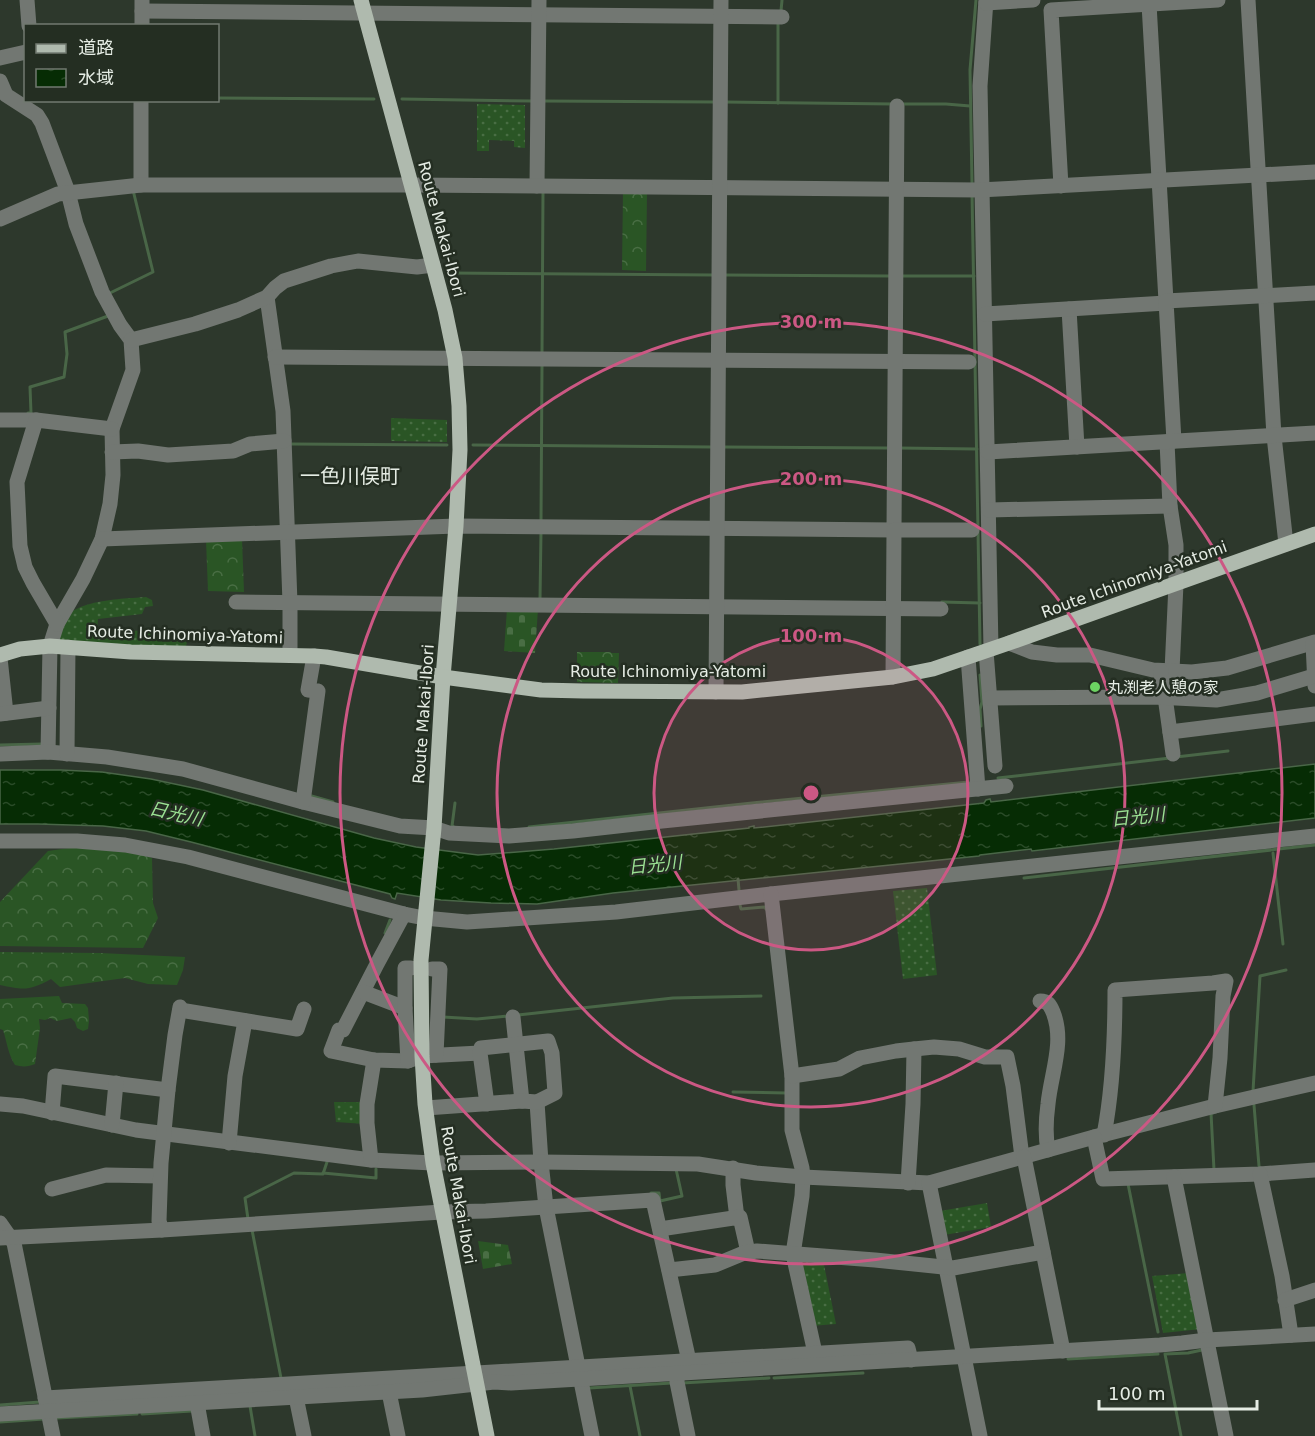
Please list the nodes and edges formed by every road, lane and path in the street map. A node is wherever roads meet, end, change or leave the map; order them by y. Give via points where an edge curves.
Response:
1 (27, 0) edge
2 (721, 0) edge
3 (1033, 0) edge
4 (1218, 0) edge
5 (1248, 0) edge
6 (986, 1) edge
7 (1149, 4) junction
8 (1051, 5) edge
9 (362, 6) edge
10 (539, 7) edge
11 (142, 12) edge
12 (721, 16) junction
13 (782, 17) dead end
14 (29, 24) edge
15 (24, 52) edge
16 (0, 58) edge
17 (0, 81) edge
18 (141, 102) edge
19 (897, 106) dead end
20 (1315, 172) edge
21 (1258, 175) junction
22 (1159, 180) junction
23 (141, 185) junction
24 (411, 185) junction
25 (537, 186) junction
26 (1061, 186) junction
27 (719, 188) junction
28 (896, 190) junction
29 (976, 190) junction
30 (68, 192) junction
31 (0, 219) edge
32 (433, 265) junction
33 (1315, 293) edge
34 (1265, 296) junction
35 (267, 297) junction
36 (1166, 302) junction
37 (1069, 309) junction
38 (985, 314) junction
39 (131, 340) junction
40 (275, 357) junction
41 (455, 357) junction
42 (718, 360) junction
43 (895, 362) junction
44 (969, 362) dead end
45 (1, 417) edge
46 (36, 420) junction
47 (112, 429) junction
48 (1315, 433) edge
49 (1274, 436) junction
50 (284, 441) junction
51 (1171, 441) junction
52 (1077, 447) junction
53 (112, 452) junction
54 (988, 452) junction
55 (1170, 506) junction
56 (989, 510) junction
57 (456, 526) junction
58 (717, 528) junction
59 (894, 530) junction
60 (972, 530) dead end
61 (287, 532) junction
62 (1315, 534) edge
63 (102, 539) junction
64 (1286, 544) junction
65 (1176, 584) junction
66 (236, 602) dead end
67 (290, 603) junction
68 (448, 604) junction
69 (716, 607) junction
70 (894, 609) junction
71 (941, 609) dead end
72 (57, 624) junction
73 (1314, 642) edge
74 (1009, 643) junction
75 (50, 646) junction
76 (68, 647) junction
77 (989, 650) junction
78 (290, 655) junction
79 (314, 656) junction
80 (0, 657) edge
81 (968, 657) junction
82 (1166, 671) junction
83 (1314, 676) edge
84 (443, 677) junction
85 (893, 677) junction
86 (1315, 686) edge
87 (716, 692) junction
88 (1165, 697) junction
89 (990, 698) junction
90 (49, 708) junction
91 (3, 714) edge
92 (1315, 714) edge
93 (1170, 732) junction
94 (48, 752) junction
95 (0, 754) edge
96 (68, 754) junction
97 (1173, 754) dead end
98 (995, 766) dead end
99 (1006, 786) dead end
100 (978, 789) junction
101 (303, 802) junction
102 (433, 830) junction
103 (1315, 836) edge
104 (0, 841) edge
105 (771, 894) junction
106 (405, 914) junction
107 (425, 914) junction
108 (411, 968) dead end
109 (432, 969) dead end
110 (363, 992) junction
111 (1040, 1000) dead end
112 (405, 1008) junction
113 (304, 1009) dead end
114 (513, 1017) dead end
115 (245, 1021) junction
116 (516, 1044) junction
117 (914, 1049) junction
118 (480, 1053) junction
119 (422, 1057) junction
120 (374, 1060) junction
121 (792, 1076) junction
122 (116, 1083) junction
123 (1315, 1083) edge
124 (168, 1090) junction
125 (529, 1102) junction
126 (0, 1104) edge
127 (487, 1104) junction
128 (1215, 1106) junction
129 (426, 1108) junction
130 (52, 1113) junction
131 (112, 1125) junction
132 (164, 1134) junction
133 (1099, 1136) junction
134 (229, 1143) junction
135 (1048, 1150) junction
136 (1023, 1157) junction
137 (371, 1160) junction
138 (541, 1162) junction
139 (433, 1163) junction
140 (733, 1168) junction
141 (1315, 1170) edge
142 (1260, 1174) junction
143 (160, 1176) junction
144 (803, 1177) junction
145 (1174, 1178) junction
146 (908, 1183) junction
147 (929, 1183) junction
148 (52, 1189) dead end
149 (546, 1207) junction
150 (442, 1212) junction
151 (737, 1218) junction
152 (0, 1223) edge
153 (660, 1229) junction
154 (162, 1230) junction
155 (5, 1238) edge
156 (748, 1252) junction
157 (1043, 1252) junction
158 (793, 1254) junction
159 (946, 1268) junction
160 (669, 1270) junction
161 (1315, 1290) edge
162 (1285, 1300) junction
163 (1315, 1334) edge
164 (1291, 1335) junction
165 (1207, 1340) junction
166 (1063, 1351) junction
167 (964, 1356) junction
168 (816, 1359) junction
169 (682, 1365) junction
170 (579, 1373) junction
171 (476, 1379) junction
172 (389, 1392) junction
173 (296, 1397) junction
174 (197, 1403) junction
175 (47, 1405) junction
176 (0, 1414) edge
177 (53, 1436) edge
178 (203, 1436) edge
179 (304, 1436) edge
180 (398, 1436) edge
181 (488, 1436) edge
182 (592, 1436) edge
183 (688, 1436) edge
184 (980, 1436) edge
185 (1226, 1436) edge

1 - 14 street
2 - 12 street
3 - 6 street
4 - 7 street
5 - 21 street
6 - 29 street
7 - 8 street
7 - 22 street
8 - 26 street
9 - 10 street
9 - 11 street
9 - 24 main road, Route Makai-Ibori
10 - 12 street
10 - 25 street
12 - 13 street
12 - 27 street
15 - 16 street
17 - 30 street via 6,95 42,123
18 - 23 street
19 - 28 street
20 - 21 street
21 - 22 street
21 - 34 street
22 - 26 street
22 - 36 street
23 - 24 street
23 - 30 street
24 - 25 street
24 - 32 main road, Route Makai-Ibori
25 - 27 street
26 - 29 street
27 - 28 street
27 - 42 street
28 - 29 street
28 - 43 street
29 - 38 street
30 - 31 street
30 - 39 street via 102,292
32 - 35 street via 358,261 331,266 284,281
32 - 41 main road, Route Makai-Ibori
33 - 34 street
34 - 36 street
34 - 49 street
35 - 39 street via 195,324
35 - 40 street
36 - 37 street
36 - 51 street
37 - 38 street
37 - 52 street
38 - 54 street
39 - 47 street via 133,370
40 - 41 street
40 - 50 street
41 - 42 street
41 - 57 main road, Route Makai-Ibori via 460,450
42 - 43 street
42 - 58 street
43 - 44 street
43 - 59 street
45 - 46 street
46 - 47 street
46 - 72 street via 17,482 20,546 25,567
47 - 53 street
48 - 49 street
49 - 51 street
49 - 64 street
50 - 53 street via 250,444 233,451 168,455
50 - 61 street
51 - 52 street
51 - 55 street
52 - 54 street
53 - 63 street via 110,504
54 - 56 street
55 - 56 street
55 - 65 street
56 - 77 street
57 - 58 street
57 - 61 street
57 - 68 main road, Route Makai-Ibori
58 - 59 street
58 - 69 street
59 - 60 street
59 - 70 street
61 - 63 street
61 - 67 street
62 - 64 main road, Route Ichinomiya-Yatomi
63 - 72 street
64 - 65 main road, Route Ichinomiya-Yatomi
65 - 74 main road, Route Ichinomiya-Yatomi
65 - 82 street
66 - 67 street
67 - 68 street
67 - 78 street
68 - 69 street
68 - 84 main road, Route Makai-Ibori
69 - 70 street
69 - 87 street
70 - 71 street
70 - 85 street
72 - 75 street
73 - 82 street via 1227,668
73 - 83 street
74 - 77 main road, Route Ichinomiya-Yatomi
74 - 82 street via 1032,652 1090,656
75 - 76 main road, Route Ichinomiya-Yatomi
75 - 80 main road, Route Ichinomiya-Yatomi via 20,649
75 - 90 street
76 - 78 main road, Route Ichinomiya-Yatomi
76 - 96 street
77 - 81 main road, Route Ichinomiya-Yatomi
77 - 89 street
78 - 79 main road, Route Ichinomiya-Yatomi
79 - 84 main road, Route Ichinomiya-Yatomi
79 - 101 street via 308,690 318,691
80 - 91 street
81 - 85 main road, Route Ichinomiya-Yatomi
81 - 100 street
82 - 88 street
83 - 86 street
83 - 88 street via 1216,700
84 - 87 main road, Route Ichinomiya-Yatomi via 541,690
84 - 102 main road, Route Makai-Ibori
85 - 87 main road, Route Ichinomiya-Yatomi
88 - 89 street
88 - 93 street
89 - 98 street
90 - 91 street
90 - 94 street
92 - 93 street
93 - 97 street
94 - 95 street
94 - 96 street
96 - 101 street via 183,769
99 - 100 street
100 - 102 street via 531,835
101 - 102 street via 400,826
102 - 107 main road, Route Makai-Ibori
103 - 105 street
104 - 106 street via 125,845 188,857
105 - 107 street via 529,919 467,922
105 - 121 street
106 - 107 street
106 - 110 street
107 - 119 main road, Route Makai-Ibori via 421,960
108 - 112 street via 405,968
109 - 119 street via 440,969
110 - 112 street
110 - 120 street via 343,1030 339,1029 331,1051
111 - 135 street via 1050,1005 1058,1042 1047,1106
112 - 119 street
113 - 115 street via 297,1029
114 - 116 street
115 - 124 street via 180,1009
115 - 134 street
116 - 118 street via 481,1048
116 - 125 street
116 - 125 street via 548,1041 552,1053 555,1093
117 - 121 street via 860,1058 839,1069
117 - 136 street via 959,1049 986,1057 1007,1057
117 - 146 street
118 - 119 street
118 - 127 street
119 - 120 street
119 - 129 main road, Route Makai-Ibori
120 - 137 street via 367,1104
121 - 144 street via 792,1130
122 - 124 street
122 - 130 street via 56,1076
122 - 131 street
123 - 128 street
124 - 132 street
125 - 127 street
125 - 138 street
126 - 130 street
127 - 129 street
128 - 133 street
128 - 133 street via 1226,981 1115,990 1108,1113
129 - 139 main road, Route Makai-Ibori
130 - 131 street
131 - 132 street
132 - 134 street
132 - 143 street
133 - 135 street
133 - 145 street via 1103,1179
134 - 137 street
135 - 136 street
136 - 147 street
136 - 157 street
137 - 139 street
138 - 139 street
138 - 140 street
138 - 149 street
139 - 150 main road, Route Makai-Ibori
140 - 144 street
140 - 151 street
141 - 142 street
142 - 145 street
142 - 162 street
143 - 148 street via 106,1176
143 - 154 street
144 - 146 street
144 - 158 street
145 - 165 street
146 - 147 street
147 - 159 street
149 - 150 street
149 - 153 street via 653,1200
149 - 170 street
150 - 154 street
150 - 171 main road, Route Makai-Ibori
151 - 153 street
151 - 156 street via 740,1217
152 - 155 street
153 - 160 street
154 - 155 street
155 - 175 street via 14,1243
156 - 158 street
156 - 160 street via 715,1265
157 - 159 street
157 - 166 street
158 - 159 street
158 - 168 street
159 - 167 street
160 - 169 street
161 - 162 street
162 - 164 street
163 - 164 street
164 - 165 street
165 - 166 street
165 - 185 street
166 - 167 street
167 - 168 street
167 - 184 street
168 - 169 street
169 - 170 street
169 - 183 street via 677,1382
170 - 171 street via 511,1383
170 - 182 street
171 - 172 street
171 - 175 street
171 - 181 main road, Route Makai-Ibori
172 - 173 street
172 - 180 street
173 - 174 street
173 - 179 street
174 - 175 street
174 - 178 street
175 - 176 street
175 - 177 street

